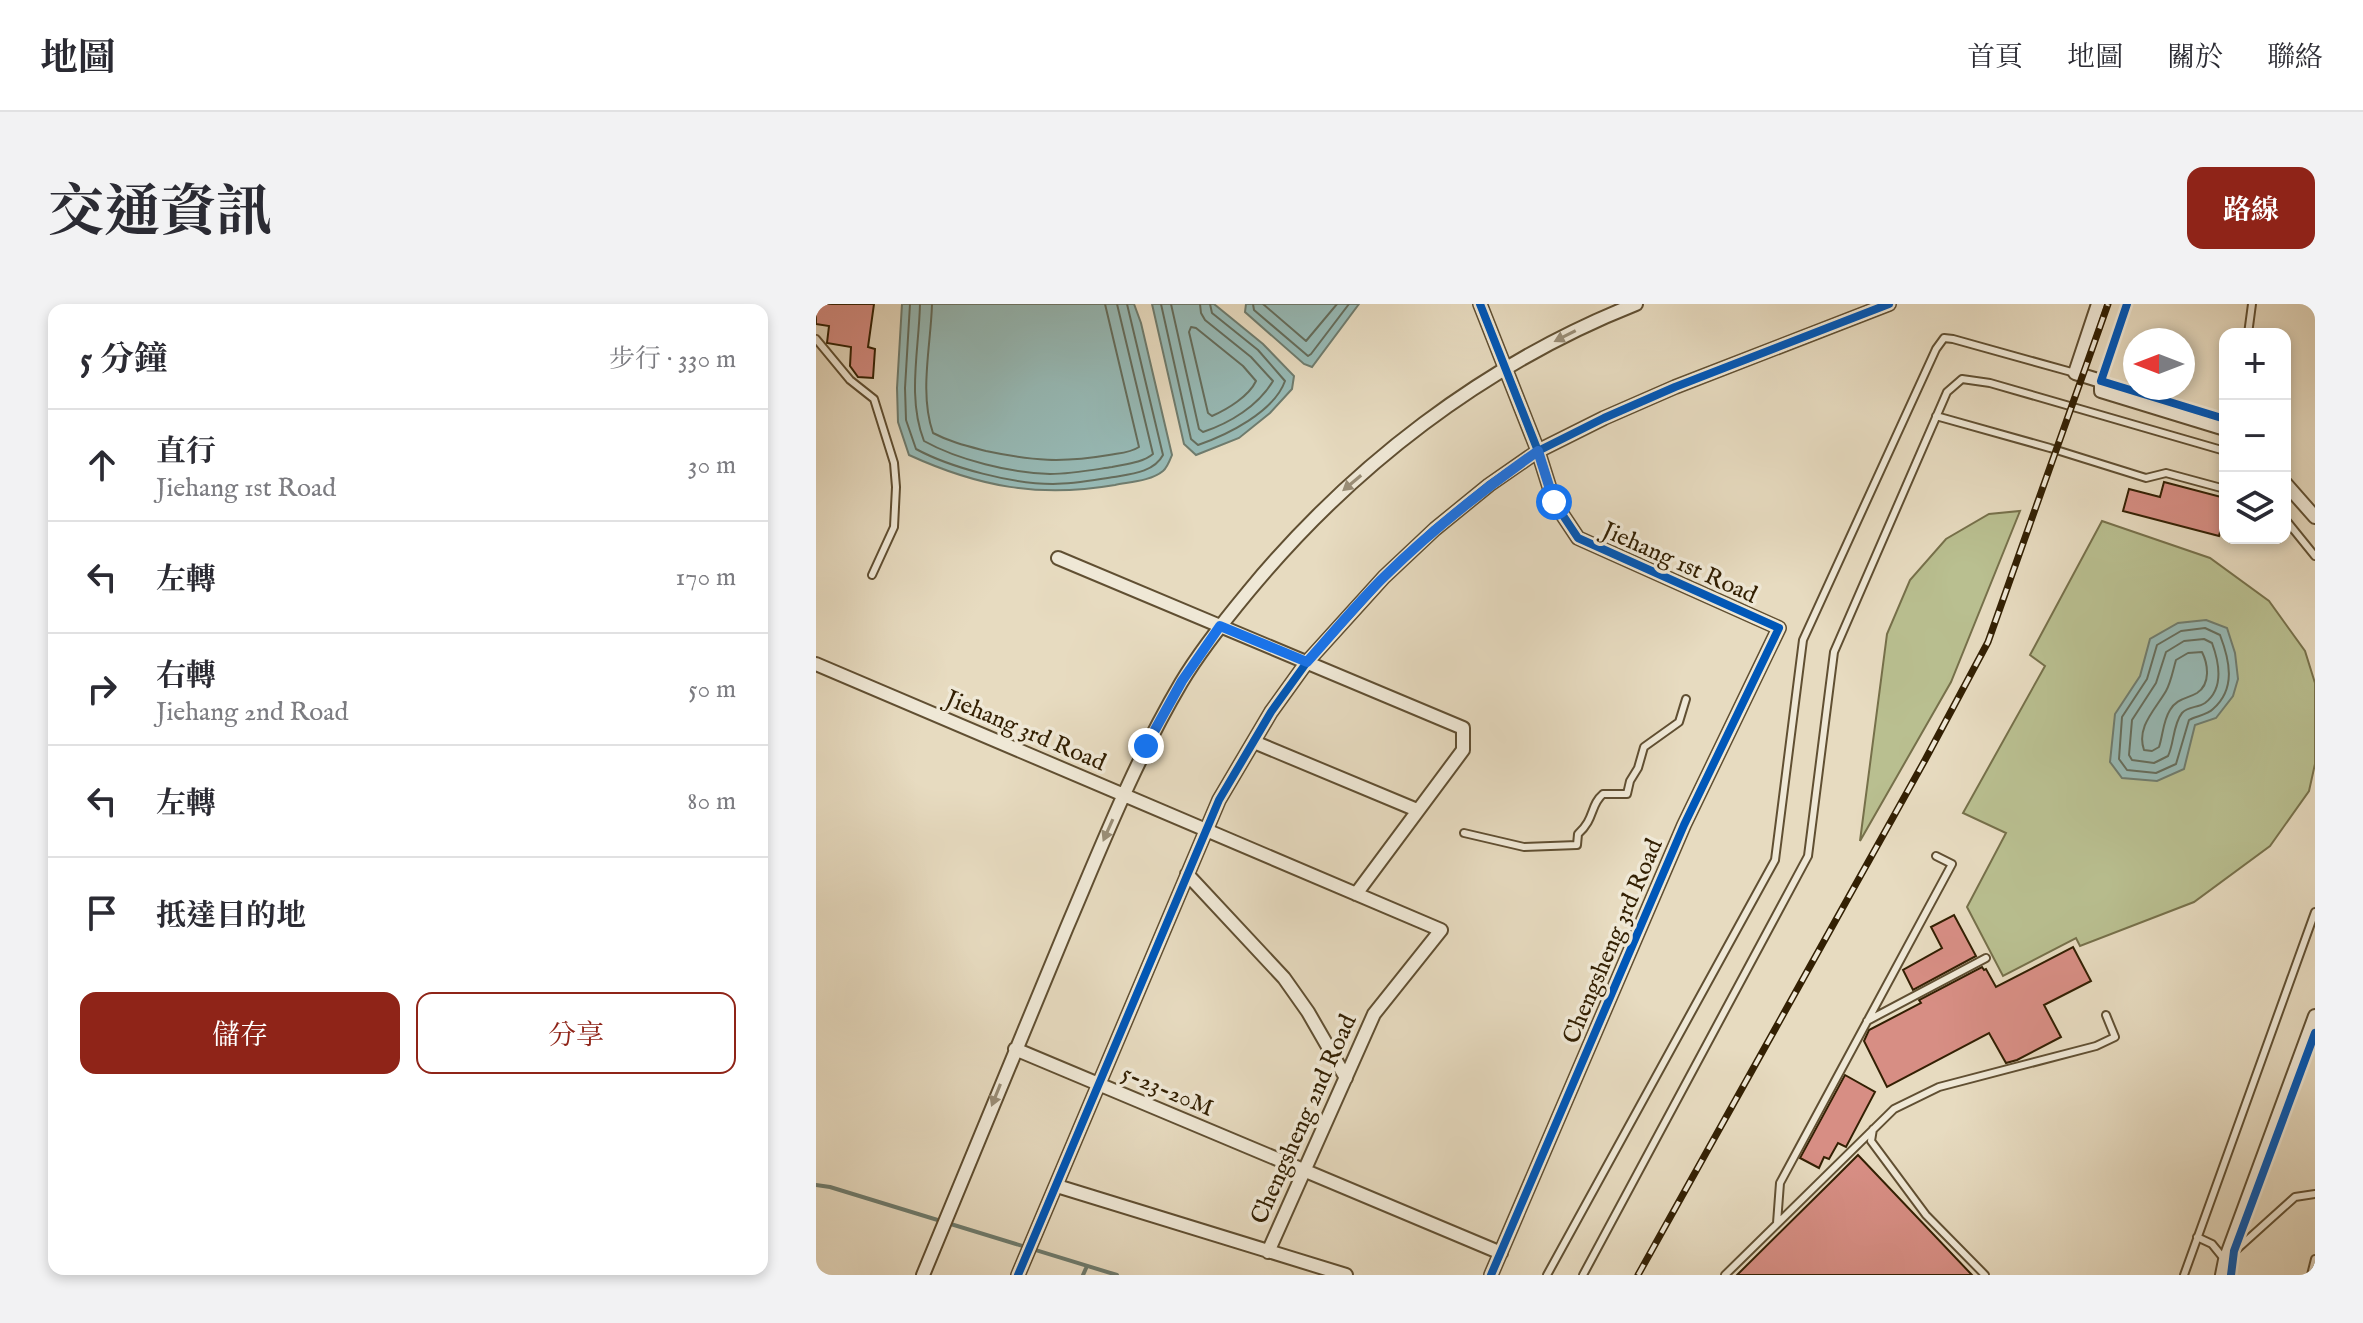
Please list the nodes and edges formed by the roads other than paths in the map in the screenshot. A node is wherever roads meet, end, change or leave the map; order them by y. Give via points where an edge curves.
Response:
1 (1480, 304) edge
2 (1636, 304) edge
3 (1889, 304) edge
4 (2098, 304) edge
5 (2252, 304) edge
6 (2249, 328) edge
7 (816, 339) edge
8 (1506, 367) junction
9 (2075, 373) junction
10 (1936, 416) junction
11 (2219, 427) edge
12 (2219, 449) edge
13 (1538, 451) junction
14 (2219, 487) edge
15 (2291, 490) edge
16 (2315, 517) edge
17 (2291, 526) edge
18 (2315, 556) edge
19 (1058, 558) dead end
20 (872, 575) dead end
21 (1220, 626) junction
22 (1779, 628) joint
23 (1307, 662) junction
24 (816, 664) edge
25 (1686, 699) dead end
26 (1254, 742) junction
27 (1124, 795) junction
28 (1417, 810) junction
29 (1206, 830) junction
30 (1464, 833) dead end
31 (1936, 856) dead end
32 (1187, 874) junction
33 (1356, 894) junction
34 (2315, 912) edge
35 (1441, 930) joint
36 (1986, 958) dead end
37 (2106, 1015) dead end
38 (2315, 1016) edge
39 (1867, 1021) junction
40 (1015, 1049) junction
41 (1346, 1078) junction
42 (1098, 1085) junction
43 (1874, 1128) junction
44 (1304, 1172) junction
45 (1057, 1186) junction
46 (2315, 1194) edge
47 (1777, 1223) junction
48 (2197, 1237) junction
49 (1268, 1252) junction
50 (1501, 1253) junction
51 (2315, 1259) edge
52 (2225, 1260) junction
53 (923, 1275) edge
54 (1018, 1275) edge
55 (1346, 1275) edge
56 (1491, 1275) edge
57 (1547, 1275) edge
58 (1583, 1275) edge
59 (1725, 1275) edge
60 (1985, 1275) edge
61 (2184, 1275) edge
62 (2222, 1275) edge
63 (2311, 1275) edge

1 - 8 street, Jiehang 1st Road
2 -> 8 street
3 - 13 street via 1675,387
4 - 9 street
5 - 6 lane
7 - 20 lane via 850,380 874,399 894,463 894,527
8 - 13 street, Jiehang 1st Road
8 -> 21 street via 1452,402 1332,500
9 - 11 street via 2101,381 2101,391
9 - 57 lane via 1953,339 1944,338 1936,349 1803,640 1775,860
10 - 12 lane via 1947,392 1962,379
10 - 14 lane via 2146,478 2166,473
10 - 58 lane via 1834,652 1808,856
13 - 22 street, Jiehang 1st Road via 1554,502 1578,538
13 - 23 street via 1435,529
15 - 16 street
17 - 18 lane
19 - 21 street
21 - 23 street
21 - 27 street via 1182,681
22 - 50 street, Chengsheng 3rd Road via 1684,825
23 - 26 street
23 - 28 street via 1463,728 1463,750
24 - 27 street, Jiehang 3rd Road
25 - 30 lane via 1679,722 1644,747 1627,794 1603,794 1596,800 1577,845 1524,847
26 - 28 street
26 - 29 street
27 - 29 street, Jiehang 3rd Road
27 -> 40 street
28 - 33 street
29 - 32 street
29 - 33 street, Jiehang 3rd Road
31 - 39 lane via 1952,864
32 - 41 street via 1284,978
32 - 42 street
33 - 35 street, Jiehang 3rd Road
34 - 48 lane
35 - 41 street, Chengsheng 2nd Road via 1374,1014
36 - 39 lane
37 - 43 lane via 2115,1037 1939,1087 1894,1109
38 - 52 street
39 - 47 lane via 1780,1183
40 - 42 street, 5-23-20M
40 -> 53 street
41 - 44 street, Chengsheng 2nd Road
42 - 44 street, 5-23-20M
42 - 45 street
43 - 47 lane
43 - 60 lane via 1871,1141 1926,1215
44 - 49 street, Chengsheng 2nd Road
44 - 50 street, 5-23-20M
45 - 49 street
45 - 54 street
46 - 52 lane via 2295,1197
47 - 59 lane
48 - 52 lane via 2212,1244
48 - 61 lane
49 - 55 street
50 - 56 street, Chengsheng 3rd Road
51 - 63 lane
52 - 62 street

